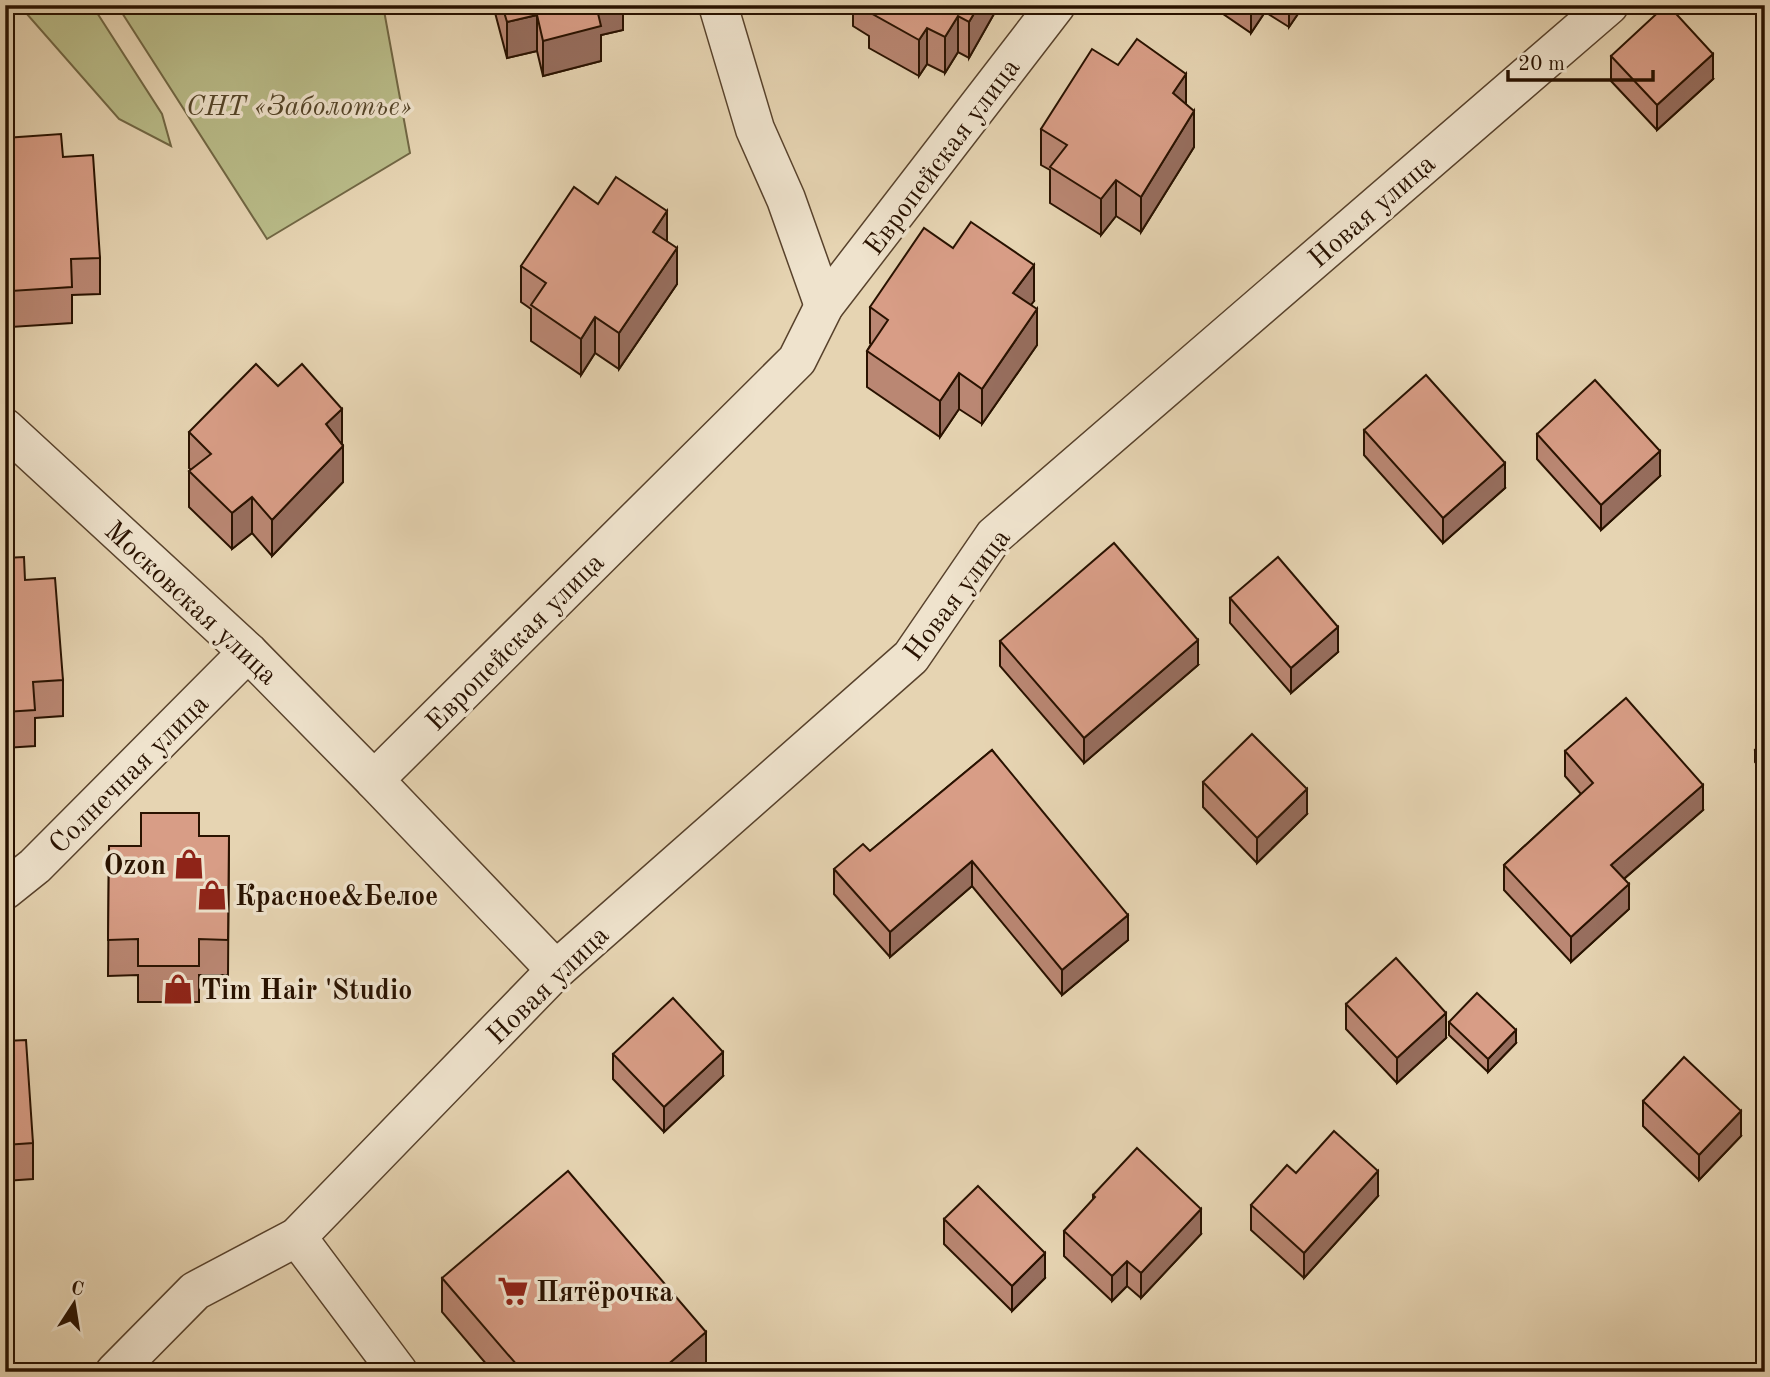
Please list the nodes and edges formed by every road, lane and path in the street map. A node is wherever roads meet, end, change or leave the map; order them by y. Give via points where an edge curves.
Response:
1 (718, 5) edge
2 (1056, 5) edge
3 (1609, 5) edge
4 (824, 306) junction
5 (5, 428) edge
6 (248, 652) junction
7 (374, 780) junction
8 (5, 890) edge
9 (556, 970) junction
10 (298, 1237) junction
11 (115, 1372) edge
12 (398, 1372) edge

1 - 4 street via 755,129
2 - 4 street, Европейская улица
3 - 9 street, Новая улица via 994,536 911,657
4 - 7 street, Европейская улица via 797,360
5 - 6 street, Московская улица
6 - 7 street, Московская улица
6 - 8 street, Солнечная улица via 35,866
7 - 9 street
9 - 10 street, Новая улица
10 - 11 street, Новая улица via 195,1291
10 - 12 street

